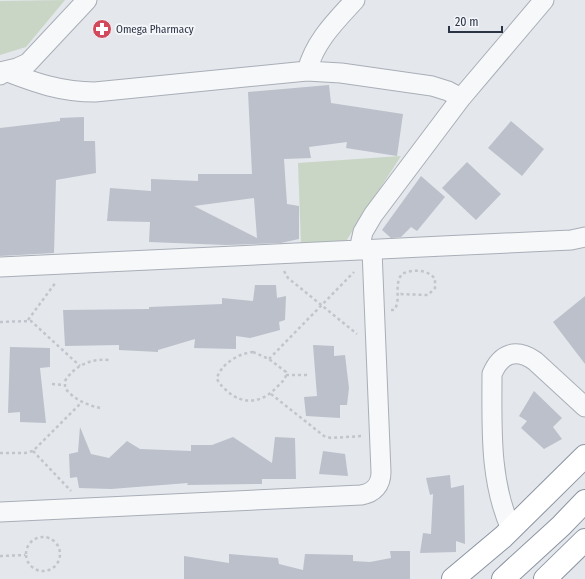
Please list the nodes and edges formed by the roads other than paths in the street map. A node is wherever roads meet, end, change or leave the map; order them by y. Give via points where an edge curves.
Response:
1 (87, 0) edge
2 (355, 0) edge
3 (544, 0) edge
4 (307, 71) junction
5 (2, 73) edge
6 (462, 98) junction
7 (585, 237) edge
8 (368, 251) junction
9 (0, 267) edge
10 (585, 407) edge
11 (585, 456) edge
12 (585, 501) edge
13 (0, 512) edge
14 (510, 529) junction
15 (585, 540) edge
16 (453, 579) edge
17 (503, 579) edge
18 (545, 579) edge

1 - 5 street via 33,58 17,68
2 - 4 street via 320,39
3 - 6 street
4 - 5 street via 95,92 48,87
4 - 6 street via 341,73 432,86
6 - 8 street via 373,215 363,232
7 - 8 street via 571,240
8 - 9 street
8 - 13 street via 376,332 380,435 381,478 376,488 366,494
10 - 14 street via 526,355 505,356 497,364 492,374 494,473
11 - 14 highway
12 - 17 highway
14 - 16 highway
15 - 18 highway

